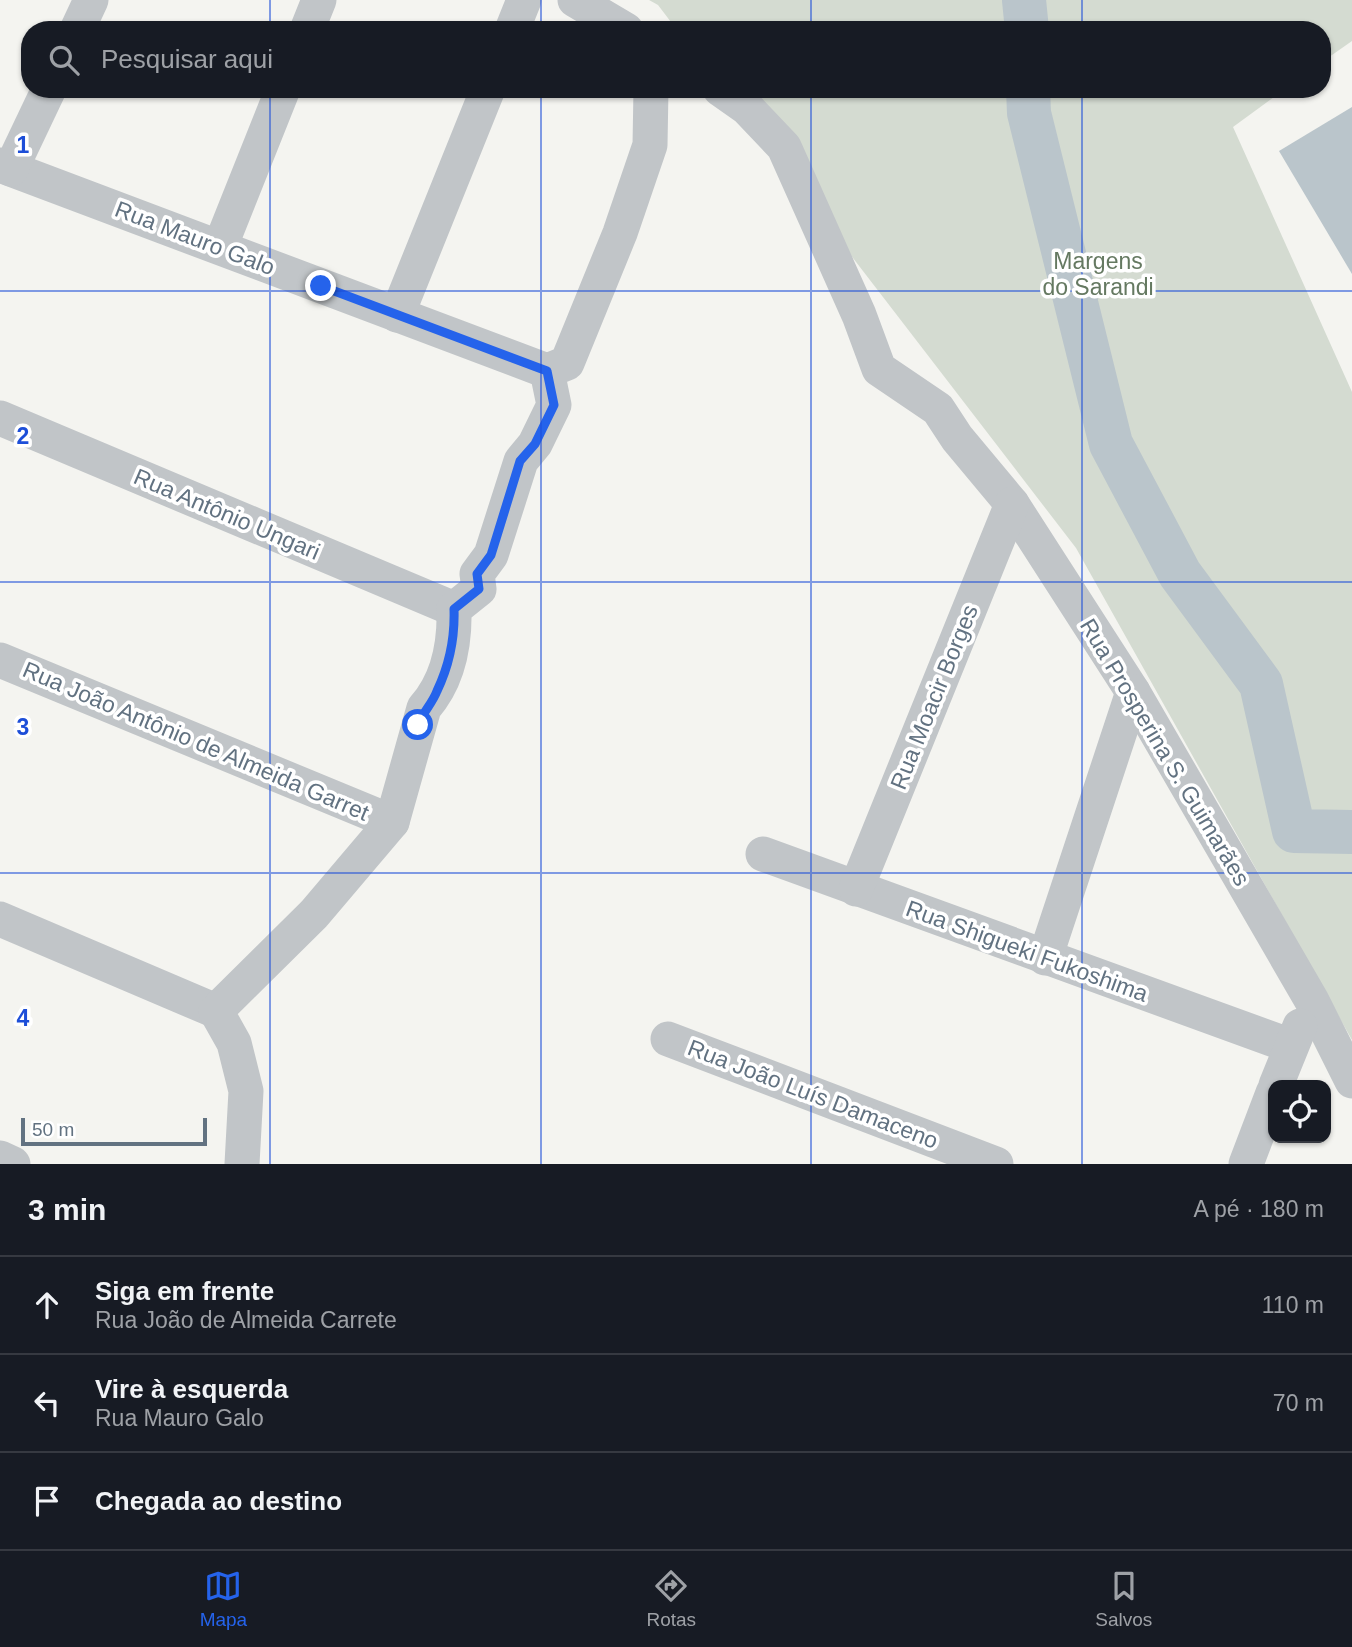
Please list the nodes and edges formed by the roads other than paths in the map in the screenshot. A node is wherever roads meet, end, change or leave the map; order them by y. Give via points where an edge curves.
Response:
1 (91, 0) edge
2 (318, 0) edge
3 (524, 0) edge
4 (575, 0) edge
5 (81, 21) edge
6 (310, 21) edge
7 (516, 21) edge
8 (611, 21) edge
9 (44, 98) edge
10 (279, 98) edge
11 (484, 98) edge
12 (650, 98) edge
13 (733, 98) edge
14 (5, 167) edge
15 (220, 247) junction
16 (397, 316) junction
17 (547, 371) junction
18 (0, 418) edge
19 (1012, 505) junction
20 (454, 609) junction
21 (0, 660) edge
22 (1133, 692) junction
23 (392, 822) junction
24 (763, 854) dead end
25 (856, 889) junction
26 (0, 919) edge
27 (1045, 958) junction
28 (1312, 1001) junction
29 (216, 1011) junction
30 (668, 1039) dead end
31 (1291, 1046) junction
32 (1278, 1080) edge
33 (1352, 1081) edge
34 (1268, 1106) edge
35 (0, 1158) edge
36 (13, 1164) edge
37 (242, 1164) edge
38 (996, 1164) edge
39 (1245, 1164) edge

1 - 5 street
2 - 6 street
3 - 7 street
4 - 8 street
9 - 14 street
10 - 15 street
11 - 16 street
12 - 17 street via 650,145 620,233 567,363
13 - 19 street, Rua Prosperina S. Guimarães via 785,147 879,369 938,409
14 - 15 street, Rua Mauro Galo
15 - 16 street, Rua Mauro Galo
16 - 17 street, Rua Mauro Galo
17 - 20 street via 554,405 535,444 520,461 491,555 477,574 479,589
18 - 20 street, Rua Antônio Ungari
19 - 22 street, Rua Prosperina S. Guimarães
19 - 25 street, Rua Moacir Borges
20 - 23 street via 450,660 436,695 424,708
21 - 23 street, Rua João Antônio de Almeida Garret
22 - 27 street
22 - 28 street, Rua Prosperina S. Guimarães
23 - 29 street via 314,914
24 - 25 street, Rua Shigueki Fukoshima
25 - 27 street, Rua Shigueki Fukoshima
26 - 29 street
27 - 31 street, Rua Shigueki Fukoshima
28 - 31 street
28 - 33 street, Rua Prosperina S. Guimarães
29 - 37 street via 234,1043 246,1091
30 - 38 street, Rua João Luís Damaceno
31 - 32 street
34 - 39 street
35 - 36 street

